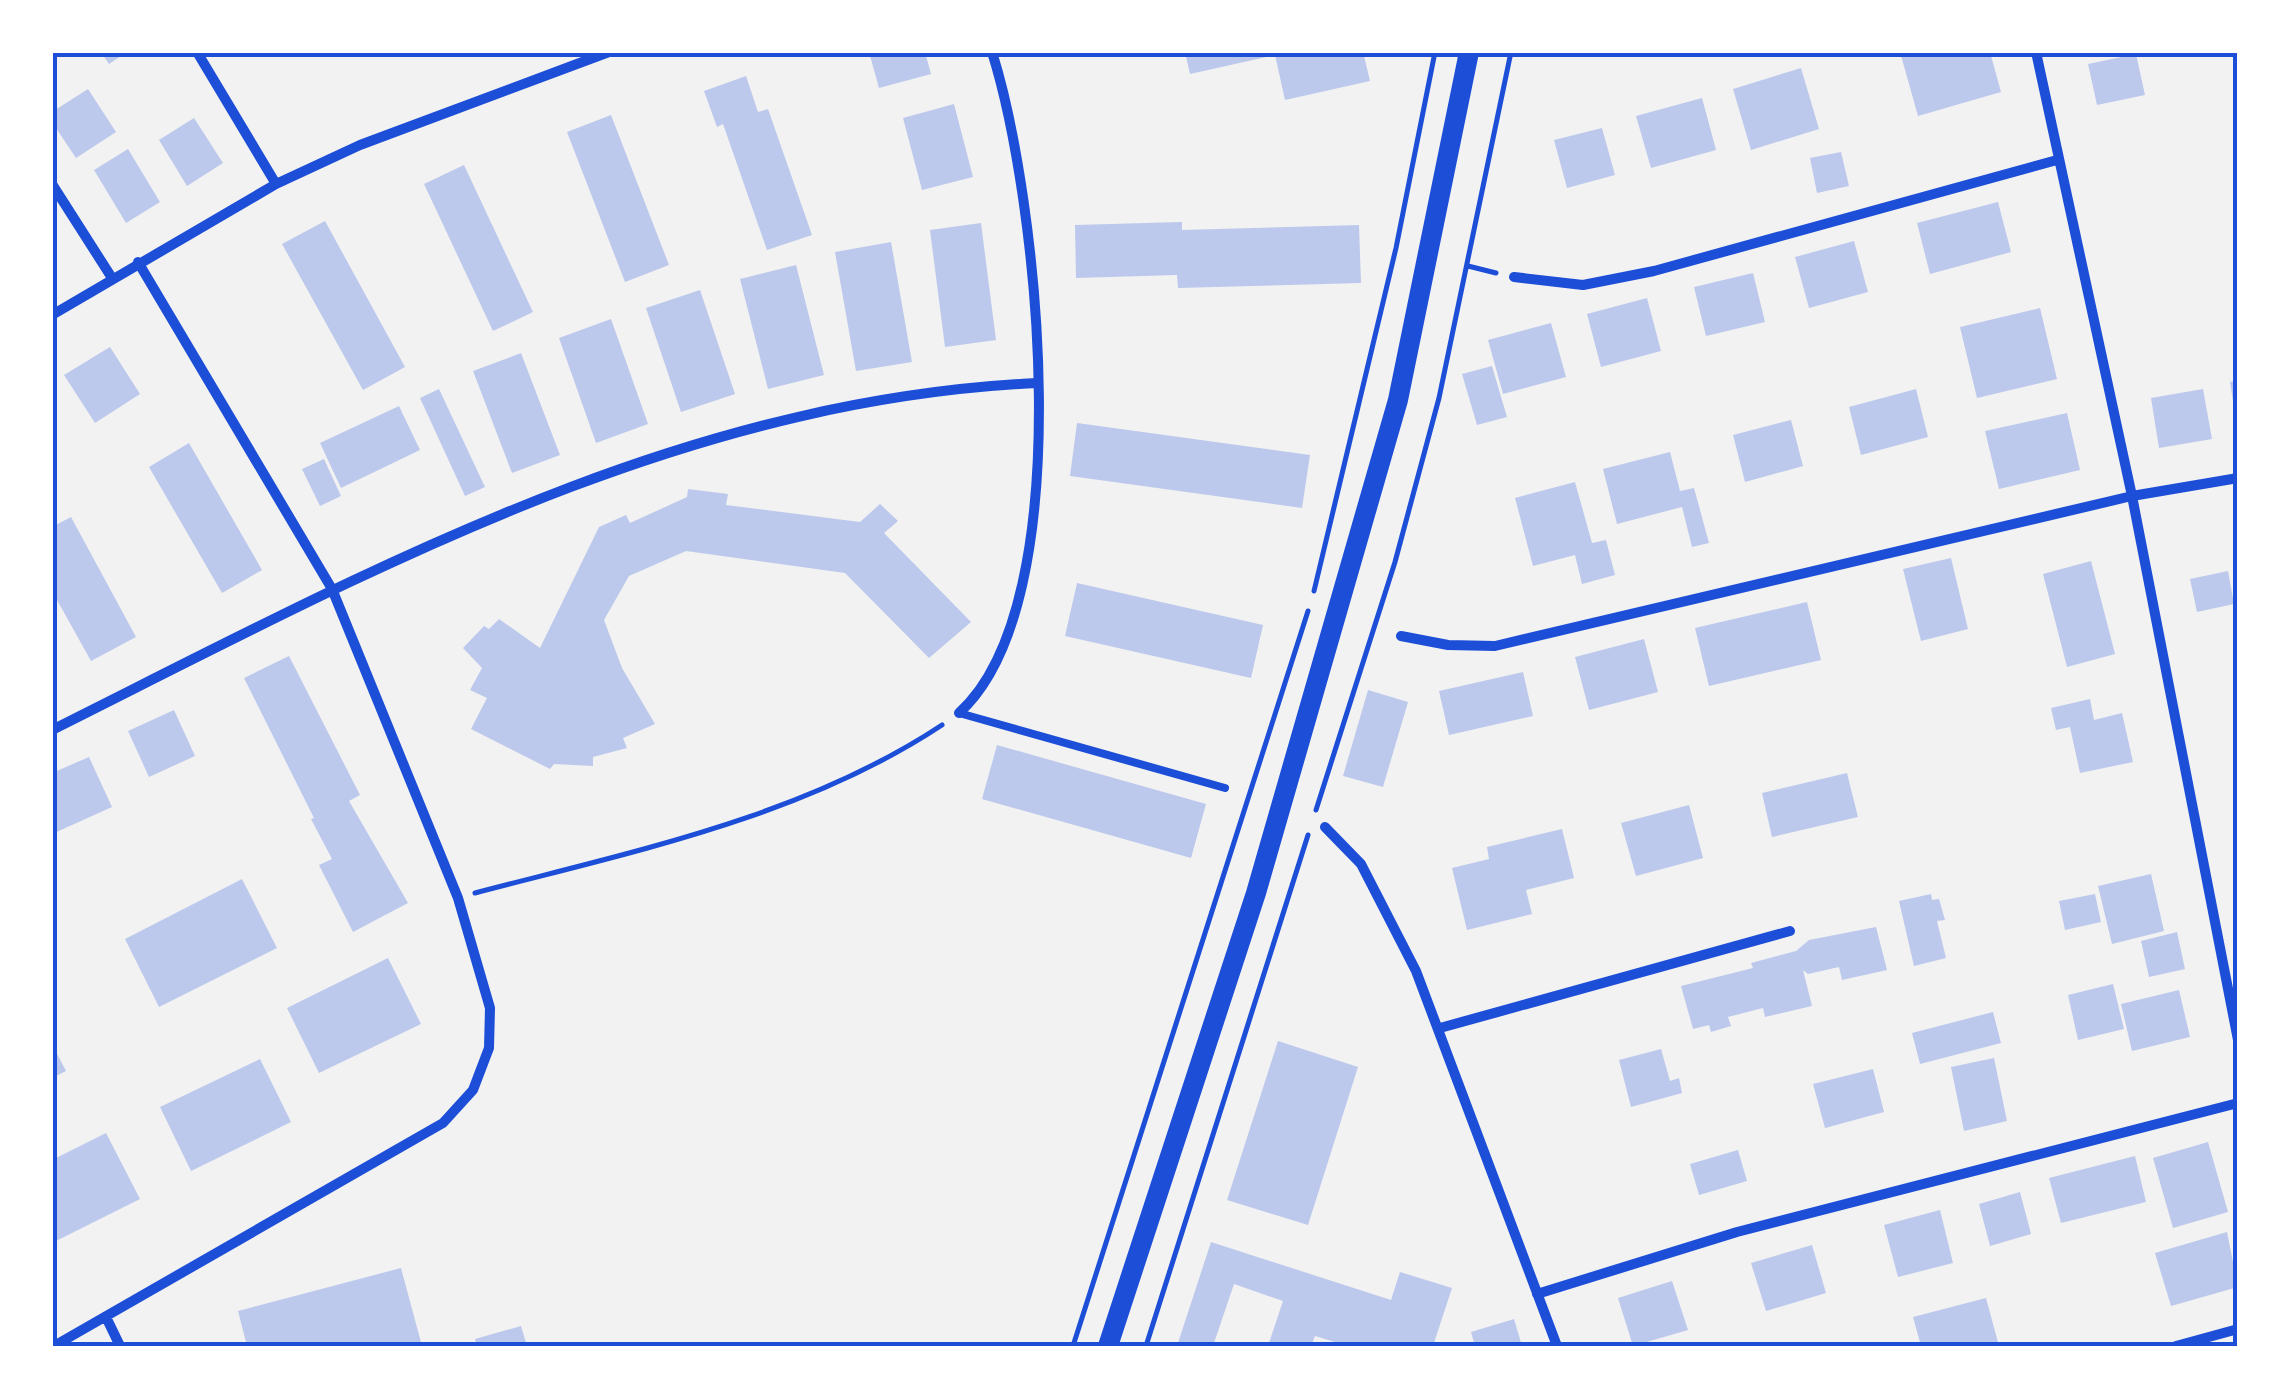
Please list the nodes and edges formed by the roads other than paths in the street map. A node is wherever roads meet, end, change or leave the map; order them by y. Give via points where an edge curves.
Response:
1 (197, 52) edge
2 (608, 52) edge
3 (992, 52) edge
4 (1469, 52) edge
5 (2036, 52) edge
6 (2058, 160) junction
7 (52, 184) edge
8 (276, 184) junction
9 (138, 262) junction
10 (1514, 277) road end
11 (112, 278) junction
12 (52, 315) edge
13 (1038, 383) junction
14 (2238, 478) edge
15 (2132, 496) junction
16 (332, 590) junction
17 (1401, 636) dead end
18 (959, 713) joint
19 (52, 730) edge
20 (1225, 788) dead end
21 (1325, 828) dead end
22 (1790, 931) dead end
23 (1440, 1028) junction
24 (2238, 1040) edge
25 (2238, 1103) edge
26 (1537, 1294) junction
27 (106, 1317) junction
28 (2238, 1329) edge
29 (54, 1346) edge
30 (120, 1346) edge
31 (1108, 1346) edge
32 (1557, 1346) edge
33 (2176, 1346) edge

1 - 8 street
2 - 8 street
3 - 13 street via 1019,154
4 - 31 main road via 1398,400 1256,893
5 - 6 street
6 - 10 street via 1654,272 1583,285
6 - 15 street
7 - 11 street
8 - 9 street
9 - 11 street
9 - 16 street
11 - 12 street
13 - 16 street via 974,386 704,439 580,481
13 - 18 street via 1040,449 1012,620 999,659
14 - 15 street
15 - 17 street via 1494,646
15 - 24 street
16 - 19 street
16 - 27 street via 458,898 490,1008 489,1048 472,1090 443,1123
18 - 20 lane
21 - 23 street via 1374,886
22 - 23 street
23 - 26 street
25 - 26 street via 1737,1232
26 - 32 street
27 - 29 street
27 - 30 street
28 - 33 street

